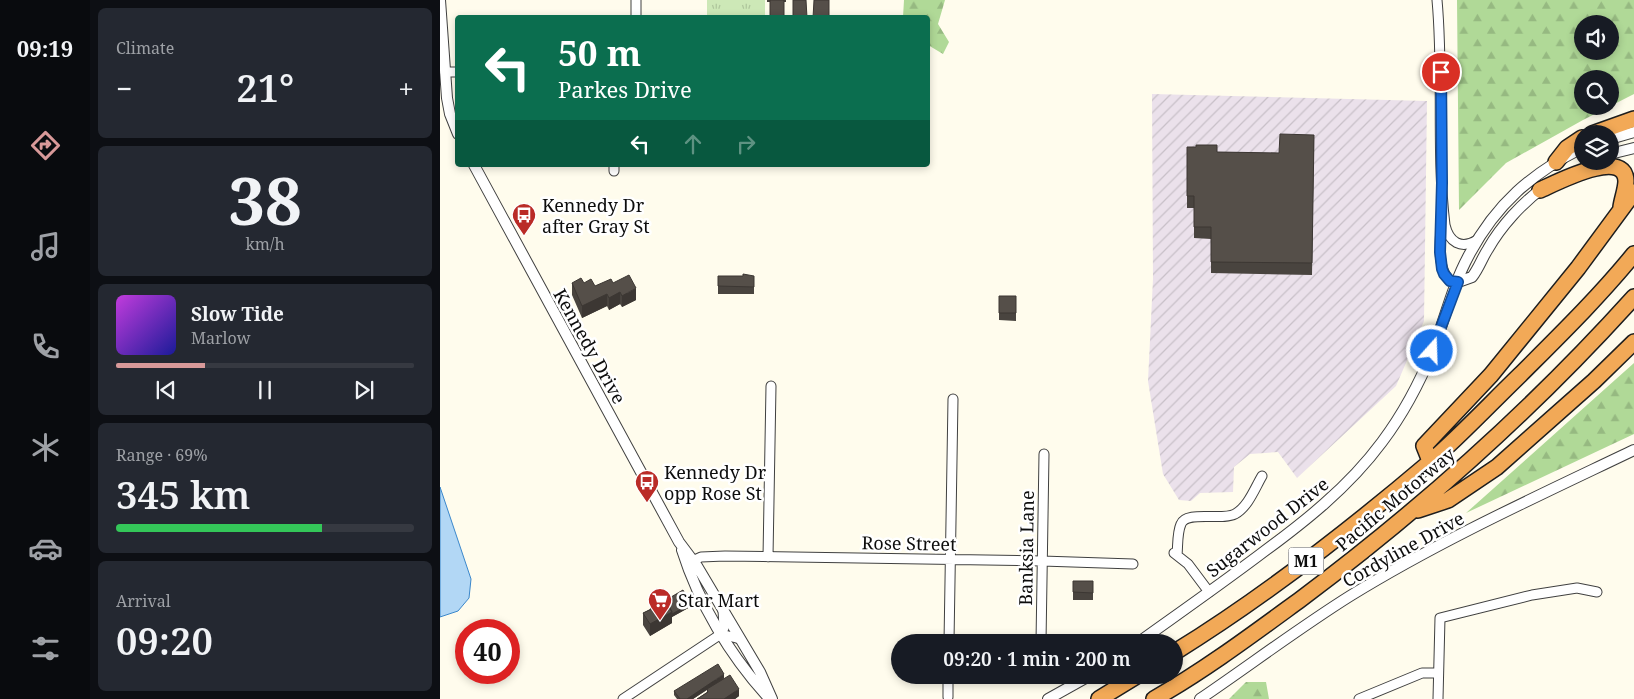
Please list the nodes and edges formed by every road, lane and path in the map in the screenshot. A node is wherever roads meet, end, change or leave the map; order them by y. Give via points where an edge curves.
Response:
1 (440, 0) edge
2 (636, 0) edge
3 (1437, 0) edge
4 (636, 15) edge
5 (445, 72) junction
6 (455, 72) edge
7 (1634, 119) edge
8 (1617, 125) edge
9 (455, 126) edge
10 (1634, 132) edge
11 (1619, 136) edge
12 (1574, 143) edge
13 (1634, 148) edge
14 (1574, 152) edge
15 (1619, 152) edge
16 (1556, 162) junction
17 (475, 167) edge
18 (1574, 168) edge
19 (1442, 183) junction
20 (1540, 190) junction
21 (1634, 192) edge
22 (1620, 211) junction
23 (1477, 240) junction
24 (1634, 254) edge
25 (1458, 282) junction
26 (1634, 297) edge
27 (1634, 342) edge
28 (770, 386) dead end
29 (953, 399) dead end
30 (1634, 450) edge
31 (1044, 454) dead end
32 (1430, 461) junction
33 (1262, 476) dead end
34 (1412, 512) junction
35 (768, 557) junction
36 (951, 560) junction
37 (1042, 561) junction
38 (689, 562) junction
39 (1134, 564) dead end
40 (1209, 592) junction
41 (1597, 592) dead end
42 (722, 609) junction
43 (721, 634) junction
44 (949, 634) edge
45 (1041, 634) edge
46 (1149, 634) edge
47 (740, 639) junction
48 (1183, 647) edge
49 (1438, 673) junction
50 (948, 684) edge
51 (1075, 684) edge
52 (1123, 684) edge
53 (948, 697) dead end
54 (623, 699) edge
55 (771, 699) edge
56 (1048, 699) edge
57 (1099, 699) edge
58 (1154, 699) edge
59 (1200, 699) edge
60 (1359, 699) edge
61 (1438, 699) edge

1 - 5 street
2 - 4 street
3 - 19 street via 1441,37
5 - 6 street
5 - 9 street via 447,98
7 - 8 highway
10 - 11 street
12 - 16 highway
13 - 15 street
14 - 16 street, Sugarwood Drive
16 - 23 street, Sugarwood Drive via 1511,198
17 - 38 street, Kennedy Drive
18 - 20 street
19 - 23 street via 1444,225 1450,237 1463,245
19 - 25 street via 1442,265 1449,280
20 - 22 highway via 1581,172 1598,167 1616,167 1626,180
20 - 25 street via 1503,227 1472,277
21 - 22 highway
22 - 32 highway via 1491,376 1424,446
23 - 25 street, Sugarwood Drive
24 - 32 highway, Pacific Motorway / M1 via 1550,344
25 - 40 street, Sugarwood Drive via 1410,398 1382,442 1343,488 1297,527
26 - 34 highway, Pacific Motorway / M1 via 1562,374
27 - 34 highway via 1594,382 1497,467 1448,500
28 - 35 street
29 - 36 street
30 - 59 street, Cordyline Drive via 1392,571
31 - 37 street, Banksia Lane
32 - 48 highway, Pacific Motorway / M1 via 1347,530
33 - 40 street via 1236,514 1183,520 1175,554 1188,564
34 - 58 highway, Pacific Motorway / M1 via 1261,628
35 - 36 street, Rose Street
35 - 38 street, Rose Street via 705,556
36 - 37 street, Rose Street
36 - 44 street
37 - 39 street, Rose Street
37 - 45 street, Banksia Lane
38 - 42 street, Kennedy Drive
38 - 43 street, Kennedy Drive via 707,611
40 - 46 street, Sugarwood Drive
41 - 49 street via 1577,588 1532,595 1440,618
42 - 43 street via 724,628
42 - 47 street, Kennedy Drive
43 - 47 street
43 - 54 street
43 - 55 street, Kennedy Drive via 750,677
47 - 55 street, Kennedy Drive via 760,672
49 - 60 street via 1422,673
49 - 61 street
50 - 53 street
51 - 56 street
52 - 57 highway

